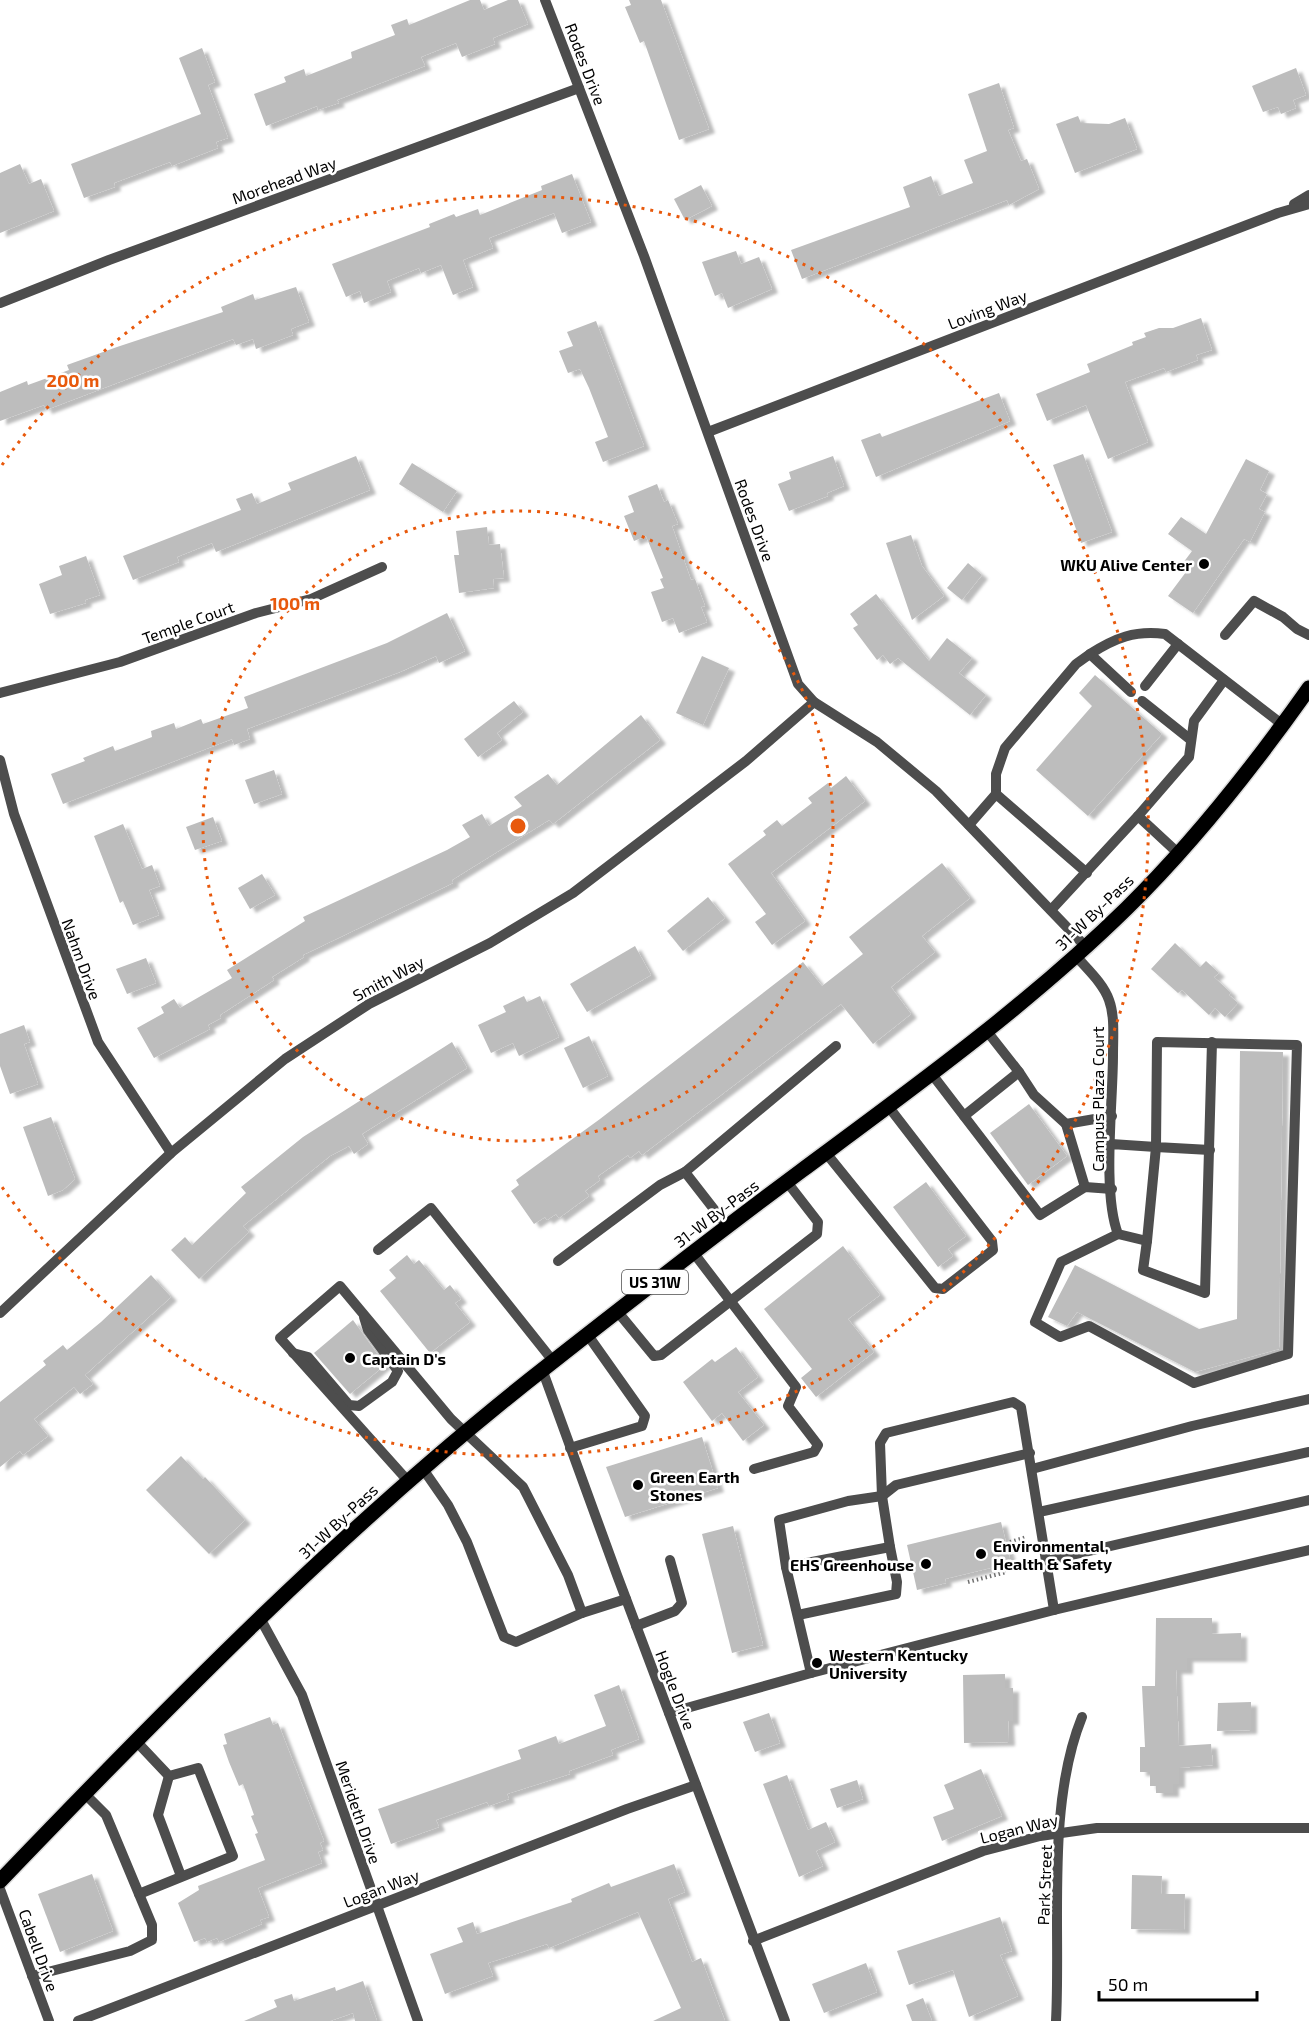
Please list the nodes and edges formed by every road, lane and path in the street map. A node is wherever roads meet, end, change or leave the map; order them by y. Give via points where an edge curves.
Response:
1 (545, 0) edge
2 (579, 88) junction
3 (1309, 195) edge
4 (1309, 204) edge
5 (1278, 213) junction
6 (0, 303) edge
7 (708, 432) junction
8 (382, 567) dead end
9 (1225, 635) dead end
10 (1309, 635) edge
11 (1178, 644) junction
12 (1090, 654) junction
13 (1224, 680) junction
14 (1145, 686) dead end
15 (1309, 688) edge
16 (1131, 692) dead end
17 (0, 693) edge
18 (1142, 700) dead end
19 (814, 702) junction
20 (1283, 725) junction
21 (1191, 740) junction
22 (0, 760) edge
23 (996, 794) junction
24 (1138, 816) junction
25 (969, 825) junction
26 (1179, 854) junction
27 (1087, 873) junction
28 (1051, 910) junction
29 (1081, 951) junction
30 (986, 1030) junction
31 (1212, 1042) junction
32 (836, 1046) dead end
33 (1019, 1072) junction
34 (931, 1073) junction
35 (888, 1106) junction
36 (964, 1116) junction
37 (1112, 1116) junction
38 (1066, 1124) junction
39 (1111, 1144) junction
40 (1156, 1147) junction
41 (1210, 1150) junction
42 (171, 1153) junction
43 (826, 1153) junction
44 (685, 1172) junction
45 (787, 1182) junction
46 (1085, 1187) junction
47 (1112, 1189) junction
48 (727, 1226) junction
49 (1118, 1234) junction
50 (1147, 1241) junction
51 (378, 1250) dead end
52 (693, 1252) junction
53 (558, 1262) dead end
54 (731, 1300) junction
55 (362, 1311) junction
56 (617, 1311) junction
57 (0, 1313) edge
58 (587, 1334) junction
59 (293, 1353) junction
60 (548, 1365) junction
61 (1309, 1399) edge
62 (465, 1434) junction
63 (570, 1448) junction
64 (1309, 1452) edge
65 (1030, 1454) junction
66 (423, 1469) junction
67 (754, 1469) dead end
68 (1032, 1469) junction
69 (408, 1481) junction
70 (882, 1496) junction
71 (1309, 1500) edge
72 (1038, 1512) junction
73 (1031, 1536) dead end
74 (1010, 1542) dead end
75 (890, 1547) junction
76 (1309, 1550) edge
77 (670, 1560) dead end
78 (1046, 1561) junction
79 (786, 1567) junction
80 (1006, 1567) dead end
81 (968, 1582) dead end
82 (626, 1599) junction
83 (1054, 1610) junction
84 (582, 1613) junction
85 (798, 1615) junction
86 (260, 1618) junction
87 (636, 1626) junction
88 (811, 1673) junction
89 (669, 1713) junction
90 (1082, 1717) dead end
91 (135, 1740) junction
92 (169, 1776) junction
93 (696, 1785) junction
94 (84, 1793) junction
95 (1309, 1828) edge
96 (1060, 1832) junction
97 (181, 1876) junction
98 (0, 1881) edge
99 (0, 1889) edge
100 (139, 1894) junction
101 (376, 1906) junction
102 (753, 1941) junction
103 (33, 1976) junction
104 (50, 2021) edge
105 (78, 2021) edge
106 (418, 2021) edge
107 (785, 2021) edge
108 (1056, 2021) edge

1 - 2 street, Rodes Drive
2 - 6 street, Morehead Way
2 - 7 street, Rodes Drive
3 - 5 street, Loving Way
4 - 5 street, Loving Way
5 - 7 street, Loving Way
7 - 19 street, Rodes Drive via 795,677
8 - 17 street, Temple Court via 311,599 256,614 140,656
9 - 10 street via 1254,601
11 - 12 street via 1165,634 1144,631 1111,641
11 - 13 street
11 - 14 street
12 - 16 street
12 - 23 street via 1076,664 1005,748 996,774
13 - 20 street
13 - 21 street via 1194,721
15 - 20 main road, 31-W By-Pass / US 31W
18 - 21 street
19 - 25 street, Rodes Drive via 877,741
19 - 42 street, Smith Way via 754,754 585,885 519,927 369,1004 312,1040
20 - 26 main road, 31-W By-Pass / US 31W
21 - 24 street via 1189,758
22 - 42 street, Nahm Drive via 14,814 98,1042
23 - 25 street
23 - 27 street
24 - 26 street
24 - 27 street
25 - 28 street, Rodes Drive
26 - 29 main road, 31-W By-Pass / US 31W
27 - 28 street
28 - 29 street, Rodes Drive
29 - 30 main road, 31-W By-Pass / US 31W
29 - 37 street, Campus Plaza Court via 1112,1012
30 - 33 street
30 - 34 main road, 31-W By-Pass / US 31W
31 - 40 street via 1157,1042
31 - 41 street
31 - 49 street via 1297,1045 1288,1354 1194,1383 1089,1326 1060,1337 1035,1322 1062,1262
32 - 44 street
33 - 36 street
33 - 38 street via 1034,1095
34 - 35 main road, 31-W By-Pass / US 31W
34 - 36 street
35 - 43 main road, 31-W By-Pass / US 31W
35 - 43 street via 992,1241 993,1250 943,1289 935,1288
36 - 46 street via 1040,1215
37 - 38 street
37 - 39 street, Campus Plaza Court
38 - 46 street
39 - 40 street
39 - 47 street, Campus Plaza Court
40 - 41 street
40 - 50 street
41 - 50 street via 1205,1293 1143,1270
42 - 57 street, Smith Way
43 - 45 main road, 31-W By-Pass / US 31W
44 - 48 street
44 - 53 street via 660,1185
45 - 48 main road, 31-W By-Pass / US 31W
45 - 54 street via 818,1222 817,1234
46 - 47 street
47 - 49 street, Campus Plaza Court via 1112,1217
48 - 52 main road, 31-W By-Pass / US 31W
49 - 50 street
51 - 60 street, Hogle Drive via 431,1208
52 - 54 street
52 - 56 main road, 31-W By-Pass / US 31W
54 - 56 street via 654,1356
54 - 67 street via 796,1387 788,1406 818,1445 814,1452
55 - 59 street via 340,1286 280,1338
55 - 59 street via 368,1330 398,1371 392,1382 359,1406 349,1405 309,1358
55 - 62 street
56 - 58 main road, 31-W By-Pass / US 31W
58 - 60 main road, 31-W By-Pass / US 31W
58 - 63 street via 645,1416 642,1426
59 - 69 street
60 - 62 main road, 31-W By-Pass / US 31W
60 - 63 street, Hogle Drive
61 - 68 street
62 - 66 main road, 31-W By-Pass / US 31W
62 - 84 street via 512,1474 529,1495
63 - 82 street, Hogle Drive
64 - 72 street
65 - 68 street
65 - 70 street via 896,1485
65 - 70 street via 1021,1407 1013,1402 886,1432 880,1443
66 - 69 main road, 31-W By-Pass / US 31W
66 - 84 street via 467,1542 504,1638 516,1642
68 - 72 street
69 - 86 main road, 31-W By-Pass / US 31W
70 - 75 street
70 - 79 street via 779,1520
71 - 78 street
72 - 78 street
73 - 74 path
75 - 79 street
75 - 85 street via 896,1594
76 - 83 street
77 - 87 street via 682,1604 675,1611
78 - 83 street
79 - 85 street
80 - 81 path via 1007,1572
82 - 84 street
82 - 87 street, Hogle Drive
83 - 88 street
85 - 88 street
86 - 91 main road, 31-W By-Pass / US 31W
86 - 101 street, Merideth Drive via 302,1695
87 - 89 street, Hogle Drive
88 - 89 street
89 - 93 street, Hogle Drive
90 - 96 street, Park Street via 1067,1773
91 - 92 street
91 - 94 main road, 31-W By-Pass / US 31W
92 - 97 street via 158,1815
92 - 97 street via 198,1768 233,1856
93 - 101 street, Logan Way
93 - 102 street, Hogle Drive
94 - 98 main road, 31-W By-Pass / US 31W
94 - 100 street via 106,1815
95 - 96 street, Logan Way via 1146,1827
96 - 102 street, Logan Way via 983,1851
96 - 108 street, Park Street
97 - 100 street
99 - 103 street, Cabell Drive
100 - 103 street via 152,1925 152,1940 130,1951
101 - 105 street, Logan Way
101 - 106 street, Merideth Drive
102 - 107 street, Hogle Drive
103 - 104 street, Cabell Drive

